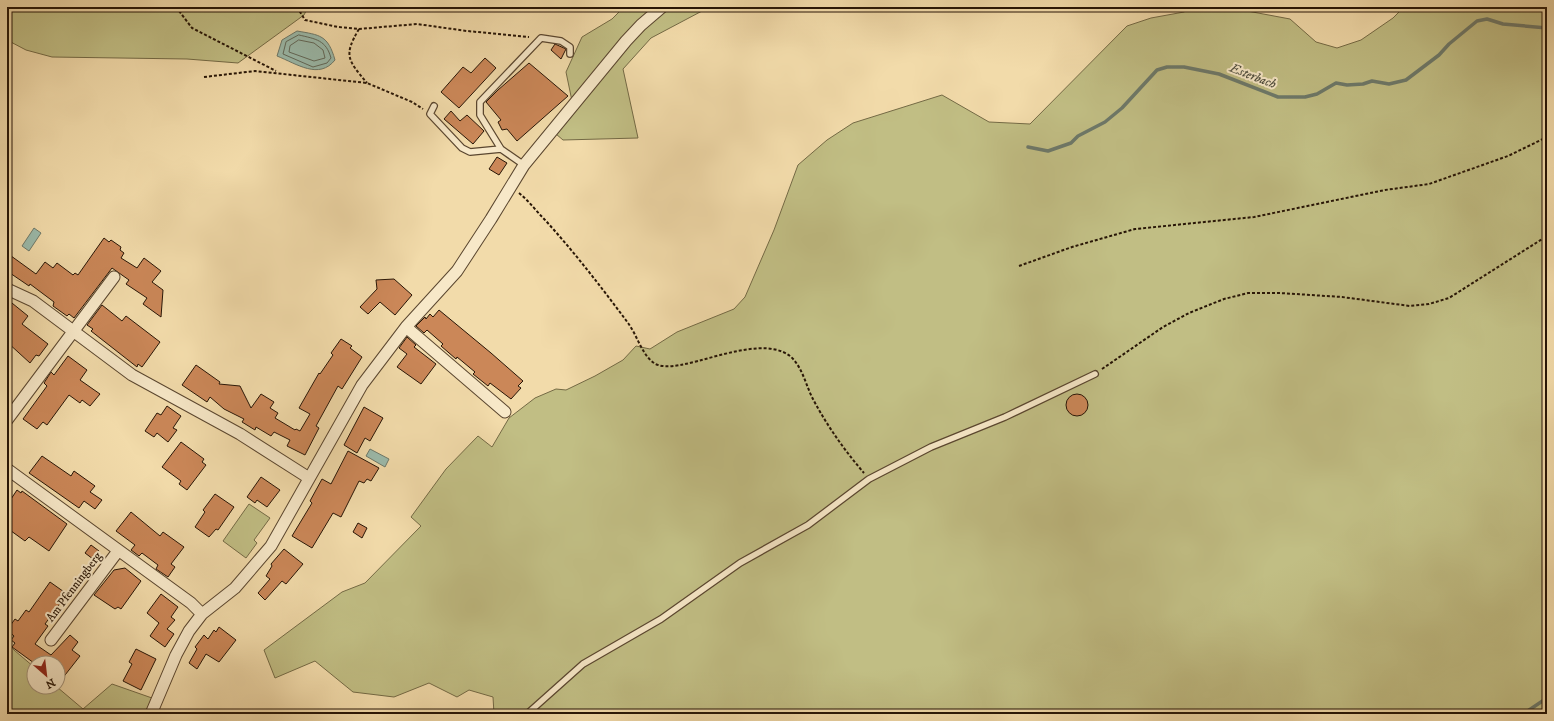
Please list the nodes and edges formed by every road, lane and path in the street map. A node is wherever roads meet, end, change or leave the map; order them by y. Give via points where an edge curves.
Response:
1 (176, 7) edge
2 (297, 7) edge
3 (662, 7) edge
4 (359, 29) junction
5 (541, 38) junction
6 (570, 54) dead end
7 (277, 72) junction
8 (204, 76) dead end
9 (367, 83) junction
10 (434, 106) dead end
11 (430, 114) junction
12 (1547, 137) edge
13 (501, 149) junction
14 (524, 165) junction
15 (510, 186) junction
16 (1547, 236) edge
17 (1019, 266) dead end
18 (114, 277) dead end
19 (7, 289) edge
20 (406, 327) junction
21 (74, 330) junction
22 (1095, 374) joint
23 (505, 412) dead end
24 (7, 420) edge
25 (7, 469) edge
26 (309, 478) junction
27 (869, 479) junction
28 (118, 551) junction
29 (202, 614) junction
30 (51, 640) dead end
31 (151, 714) edge
32 (527, 714) edge

1 - 7 path via 192,28
2 - 4 path via 305,20 338,28
3 - 14 street via 641,24 626,41
4 - 5 path via 417,24
4 - 9 path via 349,45 348,55 354,68
5 - 6 lane via 561,41 570,47
5 - 13 lane via 480,102 480,115
7 - 8 path via 255,71
7 - 9 path
9 - 11 path via 412,102
10 - 11 lane
11 - 13 lane via 462,148 470,152
12 - 17 path via 1508,156 1429,184 1385,190 1254,217 1135,229
13 - 14 lane
14 - 15 street
15 - 20 street via 492,219 457,271
15 - 27 path via 523,196 583,264 634,331 650,360 656,364 676,366 742,350 765,348 780,351 799,366 813,400 829,427
16 - 22 path via 1449,298 1430,304 1410,306 1342,296 1280,292 1248,293 1224,299 1163,327
18 - 21 street
19 - 21 street via 34,301
20 - 23 street
20 - 26 street via 362,385
21 - 24 street
21 - 26 street via 132,374 240,434
22 - 27 lane via 1005,417 931,447
25 - 28 street
26 - 29 street via 271,546 235,588
27 - 32 lane via 808,526 740,563 661,619 583,664
28 - 29 street via 191,603
28 - 30 street, Am Pfenningberg
29 - 31 street via 176,655

